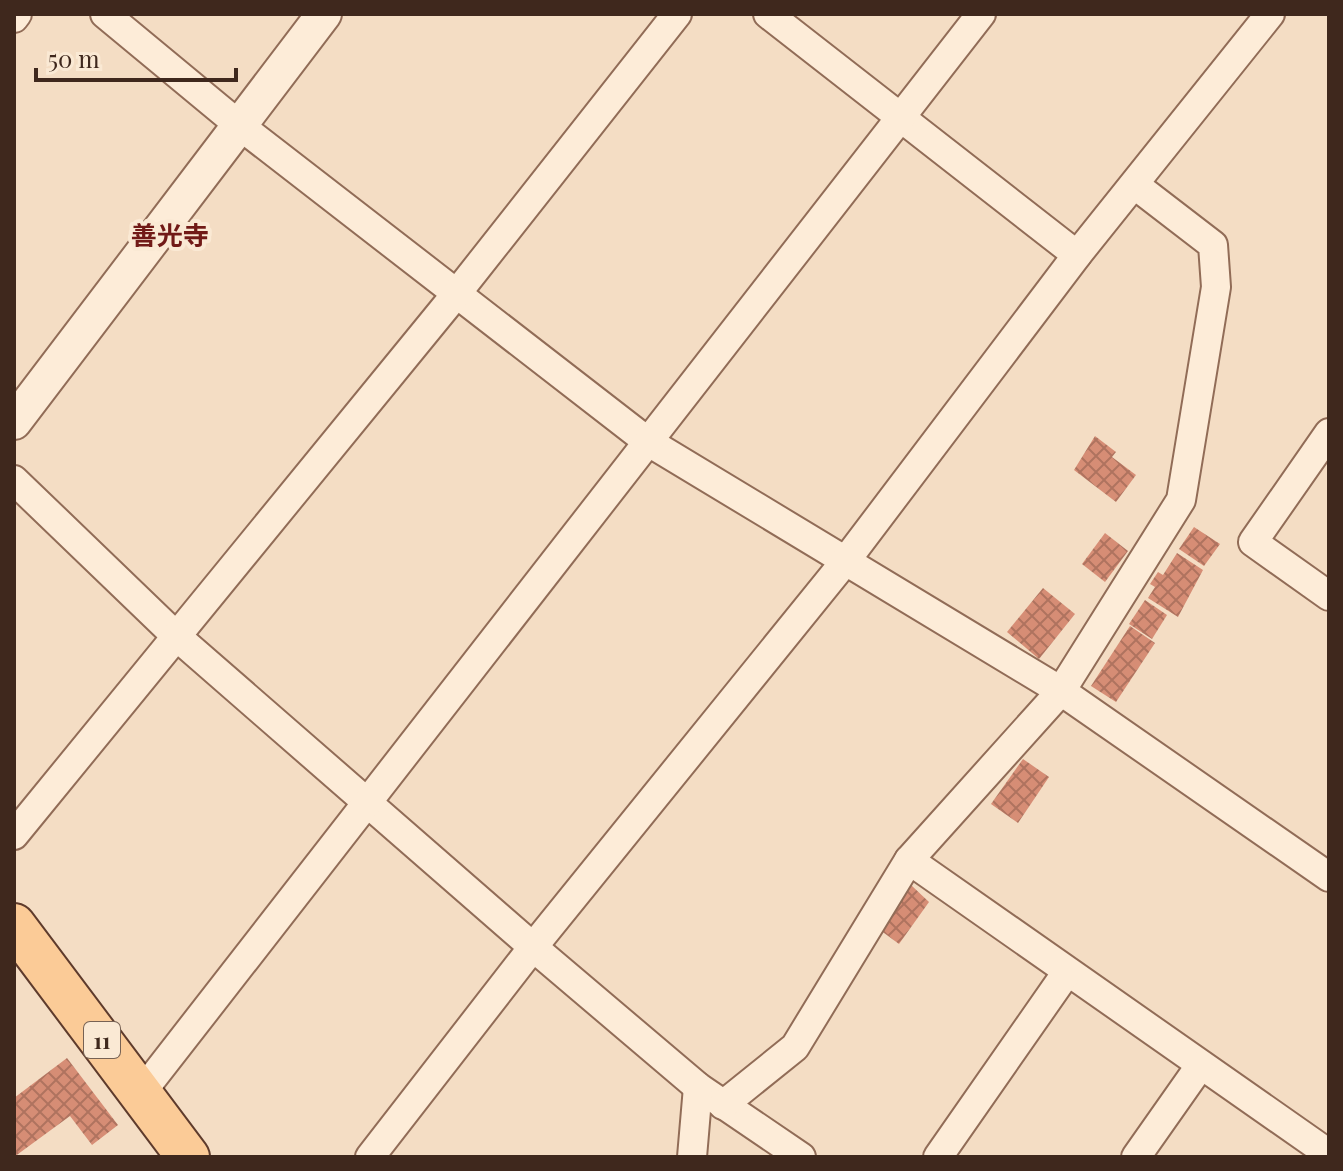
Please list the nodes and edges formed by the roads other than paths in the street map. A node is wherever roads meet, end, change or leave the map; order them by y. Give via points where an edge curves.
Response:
1 (105, 14) edge
2 (324, 14) edge
3 (677, 14) edge
4 (768, 14) edge
5 (981, 14) edge
6 (1270, 14) edge
7 (900, 116) junction
8 (239, 125) junction
9 (1135, 185) junction
10 (1077, 255) junction
11 (457, 293) junction
12 (14, 422) edge
13 (1329, 433) edge
14 (647, 441) junction
15 (14, 480) edge
16 (847, 559) junction
17 (1329, 596) edge
18 (175, 635) junction
19 (1061, 691) junction
20 (369, 801) junction
21 (14, 835) edge
22 (909, 860) junction
23 (1329, 877) edge
24 (14, 925) edge
25 (533, 947) junction
26 (1067, 972) junction
27 (1200, 1066) junction
28 (698, 1087) junction
29 (141, 1093) junction
30 (723, 1105) junction
31 (1327, 1154) edge
32 (188, 1157) edge
33 (370, 1157) edge
34 (692, 1157) edge
35 (801, 1157) edge
36 (938, 1157) edge
37 (1136, 1157) edge

1 - 8 street
2 - 8 street
3 - 11 street
4 - 7 street
5 - 7 street
6 - 9 street
7 - 10 street
7 - 14 street
8 - 11 street
8 - 12 street
9 - 10 street
9 - 19 street via 1213,245 1216,287 1181,500
10 - 16 street
11 - 14 street
11 - 18 street
13 - 17 street via 1253,542
14 - 16 street
14 - 20 street
15 - 18 street
16 - 19 street
16 - 25 street
18 - 20 street
18 - 21 street
19 - 22 street
19 - 23 street
20 - 25 street
20 - 29 street
22 - 26 street
22 - 30 street via 795,1047
24 - 29 main road, 11
25 - 28 street
25 - 33 street
26 - 27 street
26 - 36 street
27 - 31 street
27 - 37 street
28 - 30 street
28 - 34 street
29 - 32 main road, 11
30 - 35 street

